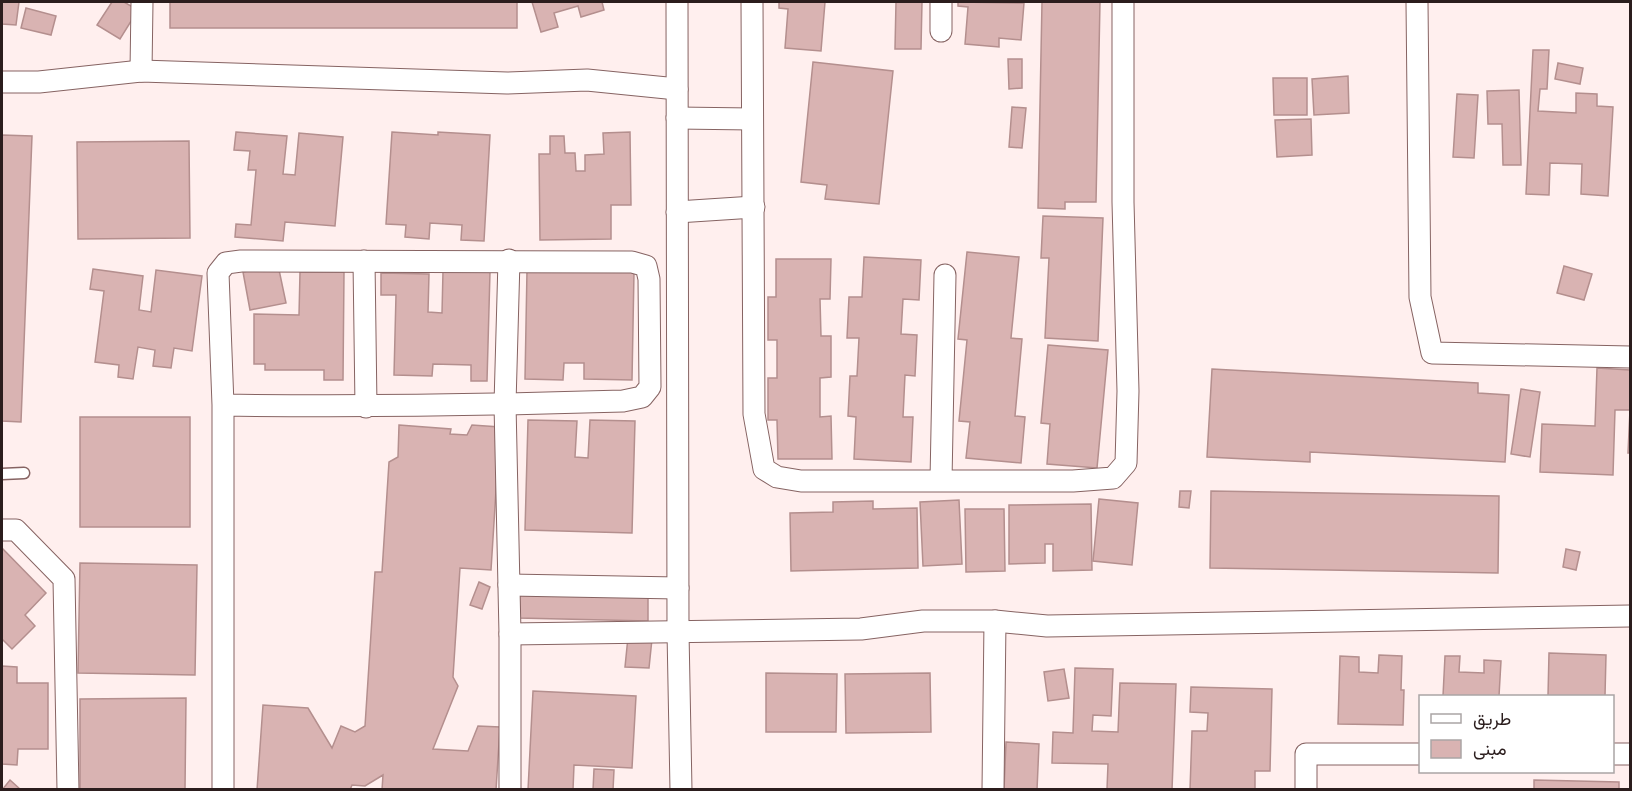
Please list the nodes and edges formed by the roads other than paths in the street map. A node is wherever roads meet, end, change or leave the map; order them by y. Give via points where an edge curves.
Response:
1 (142, 2) edge
2 (677, 2) edge
3 (752, 2) edge
4 (941, 2) edge
5 (1124, 2) edge
6 (1417, 2) edge
7 (941, 31) dead end
8 (141, 71) junction
9 (2, 82) edge
10 (677, 89) junction
11 (677, 118) junction
12 (752, 119) junction
13 (754, 207) junction
14 (677, 212) junction
15 (509, 260) junction
16 (364, 261) junction
17 (945, 274) dead end
18 (1630, 357) edge
19 (505, 404) junction
20 (223, 405) junction
21 (366, 407) junction
22 (24, 473) dead end
23 (2, 474) edge
24 (941, 480) junction
25 (2, 530) edge
26 (509, 585) junction
27 (678, 588) junction
28 (1630, 616) edge
29 (994, 621) junction
30 (678, 632) junction
31 (510, 634) junction
32 (1419, 754) edge
33 (1614, 754) edge
34 (1630, 754) edge
35 (68, 789) edge
36 (223, 789) edge
37 (510, 789) edge
38 (681, 789) edge
39 (993, 789) edge
40 (1306, 789) edge

1 - 8 street
2 - 10 street
3 - 12 street
4 - 7 street
5 - 24 street via 1126,463 1113,478 1073,482
6 - 18 street via 1420,297 1431,353
8 - 9 street
8 - 10 street via 507,83 587,80
10 - 11 street
11 - 12 street
11 - 14 street
12 - 13 street
13 - 14 street
13 - 24 street via 754,414 764,469 777,477 801,481
14 - 27 street
15 - 16 street
15 - 19 street
15 - 19 street via 632,262 646,266 650,387 642,397 623,401
16 - 20 street via 226,263 219,273
16 - 21 street
17 - 24 street
19 - 21 street
19 - 26 street
20 - 21 street
20 - 36 street
22 - 23 lane
25 - 35 street via 16,530 64,579
26 - 27 street
26 - 31 street
27 - 30 street
28 - 29 street via 1047,626
29 - 30 street via 923,621 861,629
29 - 39 street
30 - 31 street
30 - 38 street
31 - 37 street
32 - 40 street via 1306,754
33 - 34 street

